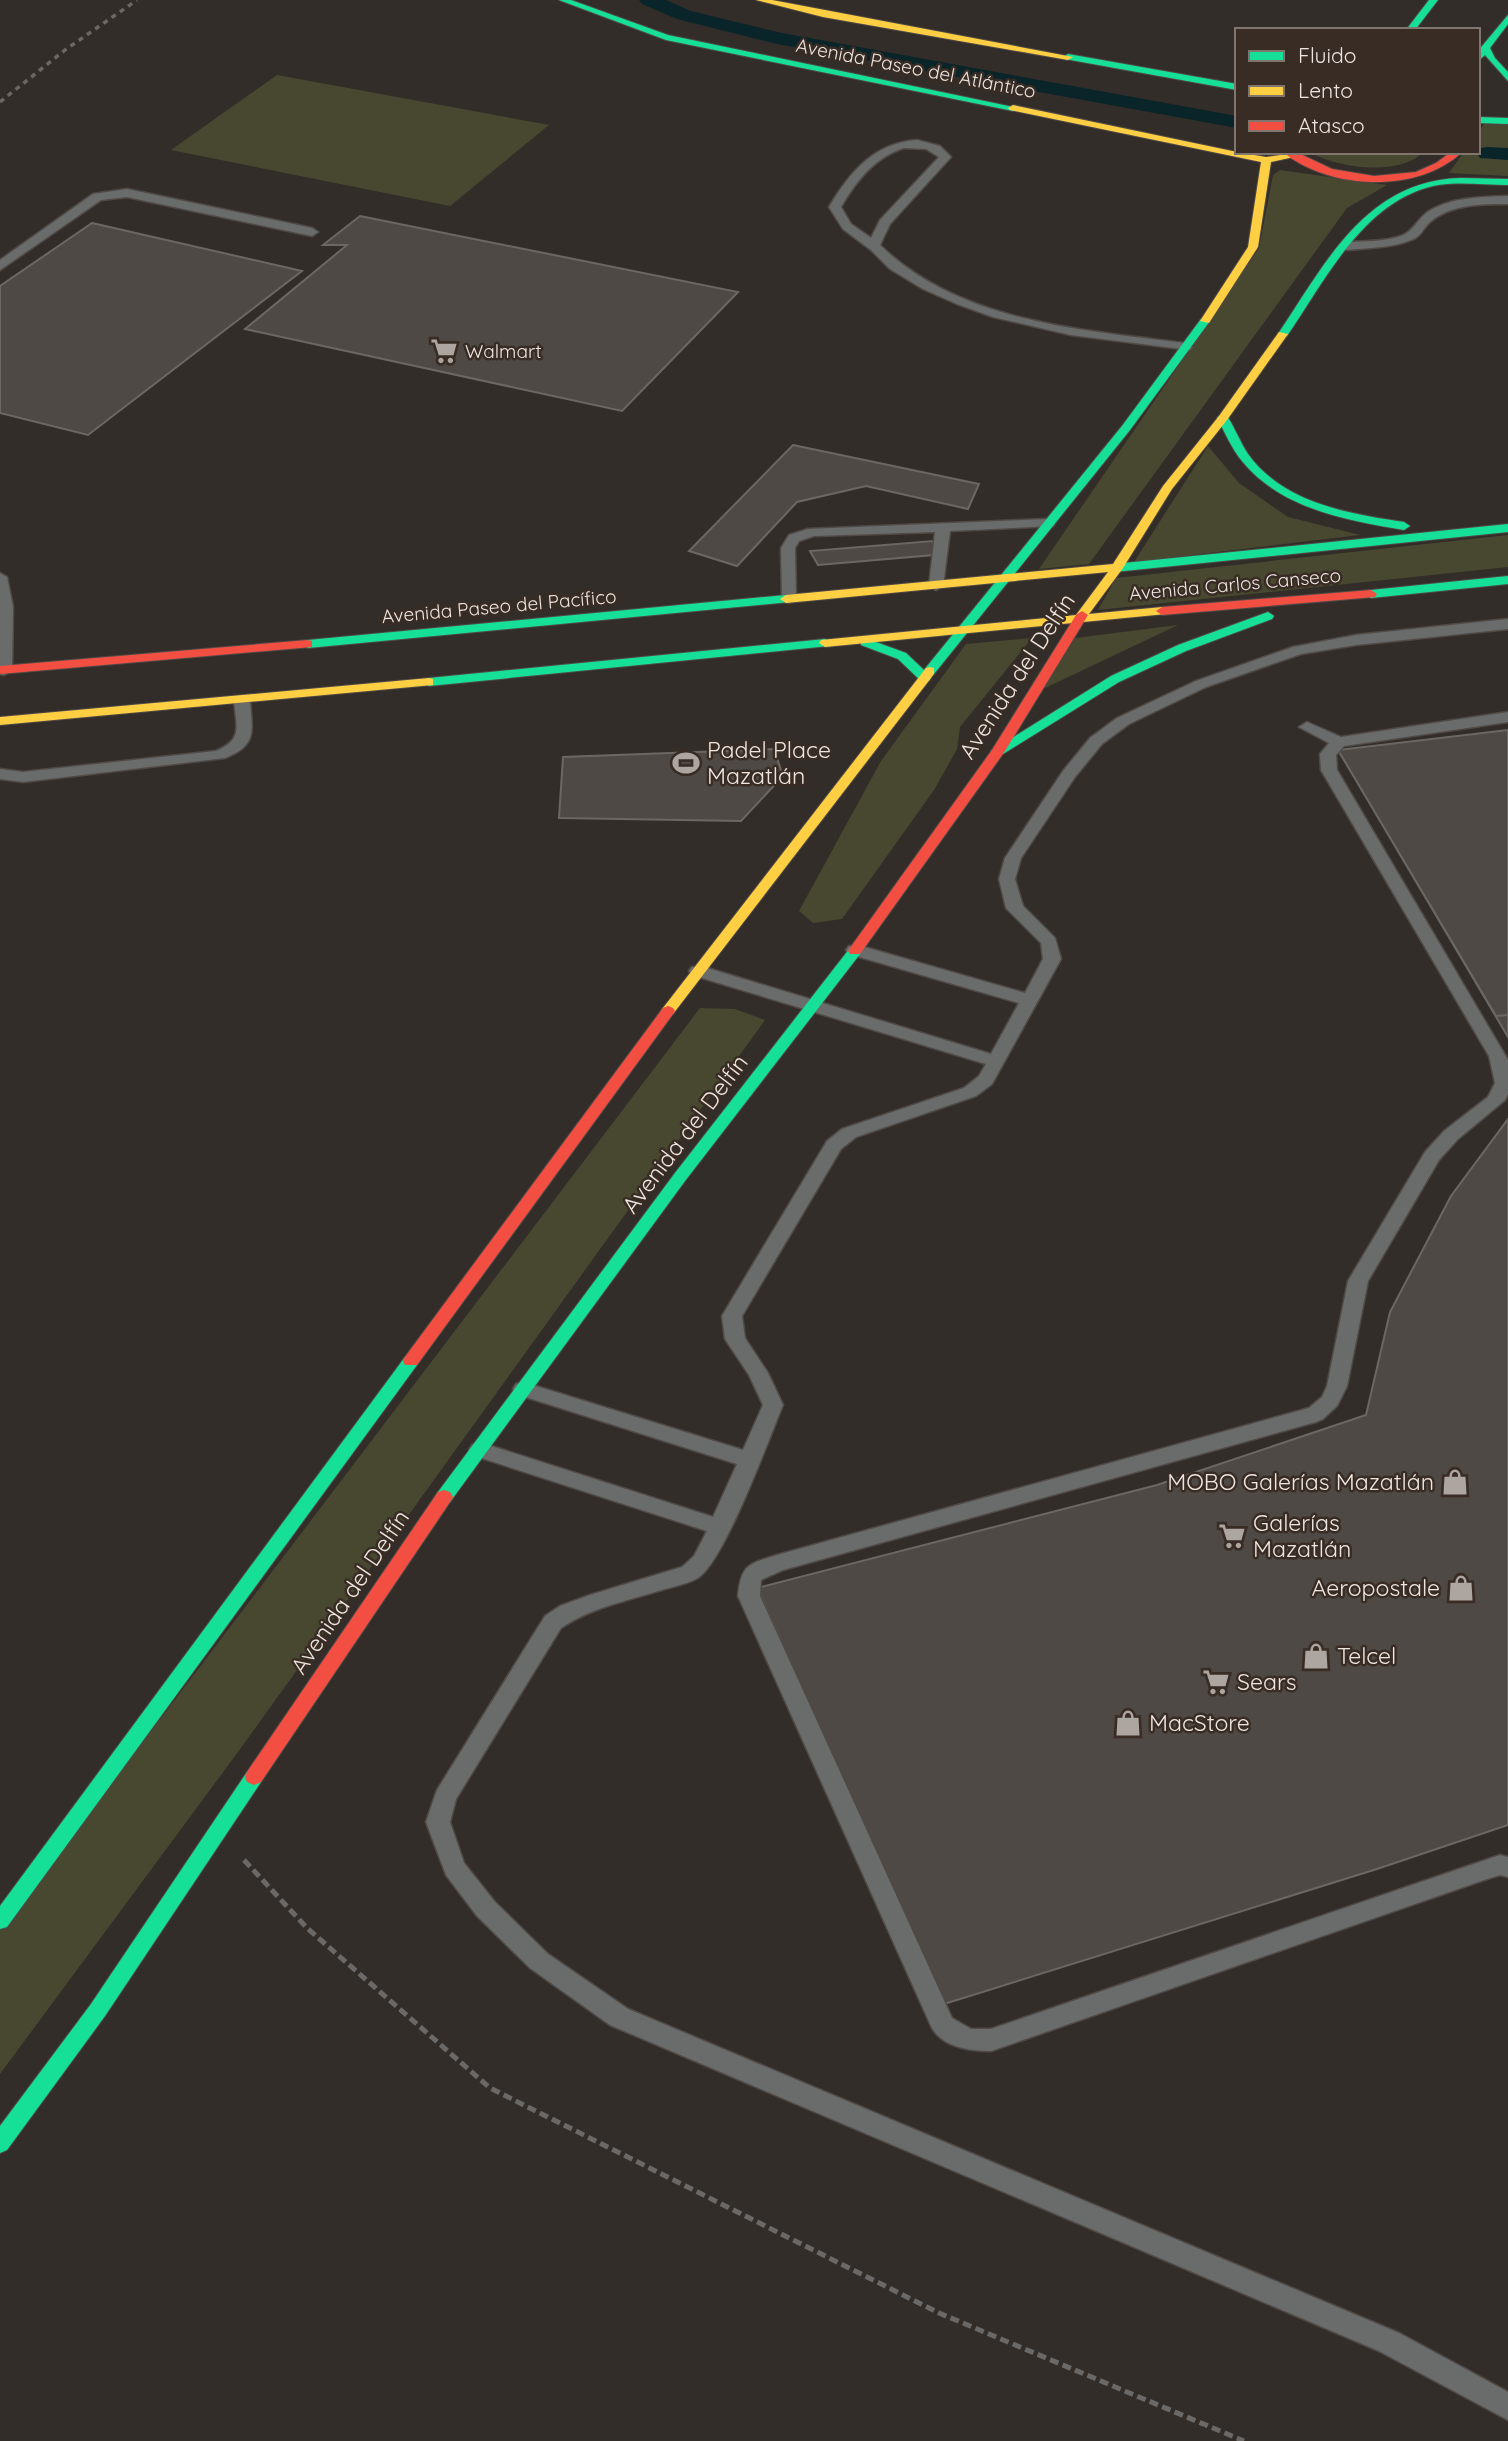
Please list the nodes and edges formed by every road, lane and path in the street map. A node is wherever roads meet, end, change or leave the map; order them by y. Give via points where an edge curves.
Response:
1 (563, 0) edge
2 (760, 0) edge
3 (1434, 0) edge
4 (1508, 18) edge
5 (1412, 28) edge
6 (1482, 53) edge
7 (1508, 78) edge
8 (1235, 87) edge
9 (1480, 120) edge
10 (1508, 121) edge
11 (1235, 154) edge
12 (1237, 154) edge
13 (1289, 154) edge
14 (1456, 154) edge
15 (1266, 160) junction
16 (1425, 179) junction
17 (1508, 182) edge
18 (1508, 200) edge
19 (312, 232) dead end
20 (873, 245) junction
21 (1347, 246) junction
22 (0, 266) edge
23 (1185, 347) junction
24 (1223, 418) junction
25 (1048, 523) junction
26 (943, 527) junction
27 (1508, 528) edge
28 (1458, 532) junction
29 (1117, 568) junction
30 (0, 577) edge
31 (1002, 579) junction
32 (1508, 580) edge
33 (936, 586) junction
34 (789, 599) junction
35 (1316, 600) junction
36 (1079, 618) junction
37 (1508, 624) edge
38 (965, 630) junction
39 (859, 640) junction
40 (2, 670) edge
41 (925, 678) junction
42 (242, 700) junction
43 (1508, 717) edge
44 (0, 721) edge
45 (1307, 727) dead end
46 (1339, 742) junction
47 (998, 751) junction
48 (0, 774) edge
49 (855, 950) junction
50 (698, 971) junction
51 (1029, 1000) junction
52 (812, 1005) junction
53 (995, 1061) junction
54 (523, 1389) junction
55 (479, 1450) junction
56 (748, 1460) junction
57 (720, 1527) junction
58 (216, 1831) junction
59 (1508, 1867) edge
60 (0, 1921) edge
61 (0, 2143) edge
62 (1508, 2407) edge
63 (1244, 2441) edge

1 - 11 street, Avenida Paseo del Atlántico via 666,37
2 - 8 street, Avenida Paseo del Atlántico
3 - 5 street
4 - 6 street
6 - 7 street
9 - 10 street
12 - 15 street, Avenida Paseo del Atlántico
13 - 15 street
13 - 16 street via 1348,176
14 - 16 street
15 - 23 street via 1253,247
16 - 17 street
16 - 21 street, Avenida del Delfín via 1399,192 1361,224
18 - 21 lane via 1470,202 1442,210 1426,219 1413,235
19 - 22 lane via 127,193 109,194 97,197
20 - 20 lane via 884,223 945,157 940,150 902,143 882,151 846,188 835,207 840,222
20 - 23 lane via 891,264 978,309 1083,334
21 - 24 street, Avenida del Delfín
23 - 25 street
24 - 28 street via 1249,463 1297,497 1382,523
24 - 29 street, Avenida del Delfín via 1167,488
25 - 26 lane
25 - 31 street
26 - 33 lane
26 - 34 lane via 813,532 794,538 788,548
27 - 28 street, Avenida Carlos Canseco
28 - 29 street, Avenida Carlos Canseco
29 - 31 street, Avenida Carlos Canseco
29 - 36 street, Avenida del Delfín
30 - 40 lane via 6,607
31 - 33 street, Avenida Paseo del Pacífico
31 - 38 street
32 - 35 street, Avenida Carlos Canseco
33 - 34 street, Avenida Paseo del Pacífico
34 - 40 street, Avenida Paseo del Pacífico
35 - 36 street, Avenida Carlos Canseco
35 - 47 street via 1198,641 1130,671
36 - 38 street, Avenida Carlos Canseco
36 - 47 street, Avenida del Delfín
37 - 51 lane via 1298,650 1201,684 1123,721 1096,741 1013,858 1007,879 1015,908 1049,942 1052,959
38 - 39 street
38 - 41 street
39 - 41 street via 902,656
39 - 42 street
41 - 50 street
42 - 44 street
42 - 48 lane via 244,737 236,748 219,755 23,777
43 - 46 lane
45 - 46 lane
46 - 59 lane via 1328,754 1329,770 1498,1056 1504,1083 1496,1100 1432,1156 1358,1281 1330,1401 1316,1414 777,1563 751,1575 748,1596 943,2026 968,2040 991,2040 1484,1870
47 - 49 street, Avenida del Delfín
49 - 51 lane
49 - 52 street, Avenida del Delfín
50 - 52 lane
50 - 60 street
51 - 53 lane
52 - 53 lane
52 - 54 street, Avenida del Delfín
53 - 56 lane via 986,1080 970,1092 849,1133 834,1145 732,1316 735,1339 773,1405
54 - 55 street, Avenida del Delfín
54 - 56 lane
55 - 57 lane
55 - 58 street, Avenida del Delfín via 418,1532
56 - 57 lane
57 - 62 lane via 702,1562 689,1573 598,1601 553,1622 445,1797 438,1822 454,1868 486,1909 539,1961 619,2017 1389,2342
58 - 61 street, Avenida del Delfín via 98,2010
58 - 63 path via 307,1928 490,2088 939,2313

